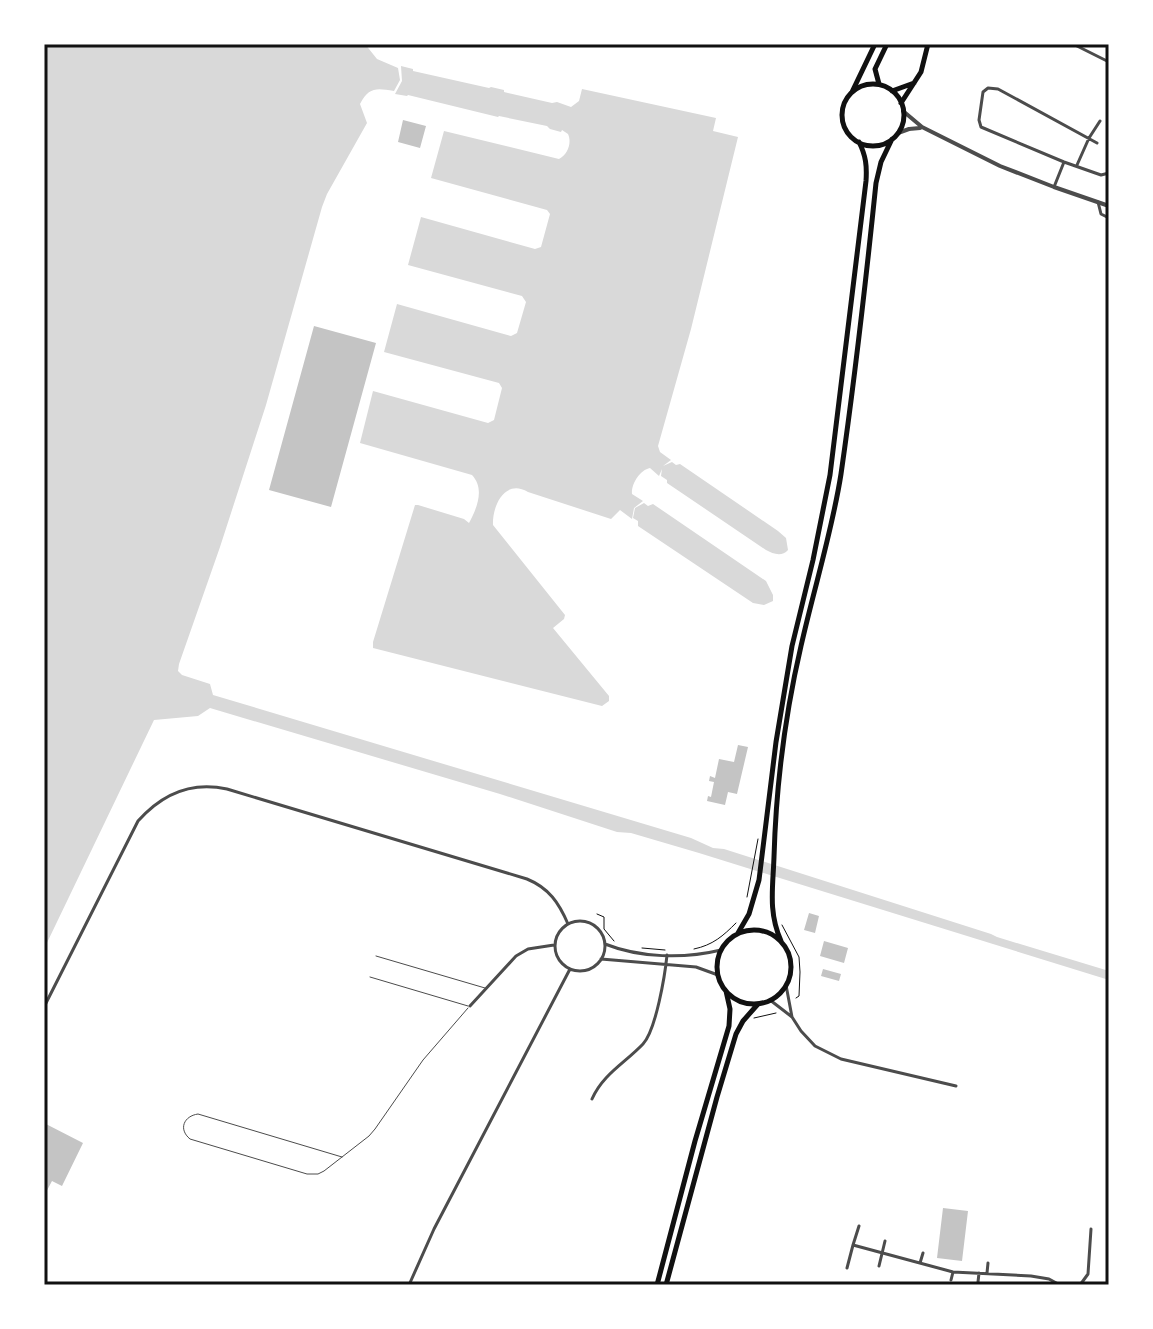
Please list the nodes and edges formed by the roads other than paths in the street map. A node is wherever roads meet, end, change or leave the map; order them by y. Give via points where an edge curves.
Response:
1 (875, 44) edge
2 (887, 44) edge
3 (928, 44) edge
4 (1073, 44) edge
5 (1109, 62) edge
6 (915, 82) junction
7 (879, 85) junction
8 (892, 91) junction
9 (851, 93) junction
10 (901, 103) junction
11 (903, 111) junction
12 (1100, 121) dead end
13 (922, 127) junction
14 (898, 133) junction
15 (1089, 138) junction
16 (892, 139) junction
17 (859, 142) junction
18 (1097, 143) dead end
19 (1064, 162) junction
20 (1077, 165) junction
21 (1109, 173) edge
22 (1054, 187) junction
23 (1098, 202) junction
24 (1109, 206) edge
25 (1109, 218) edge
26 (568, 924) junction
27 (738, 933) junction
28 (781, 941) junction
29 (605, 944) junction
30 (555, 945) junction
31 (721, 950) junction
32 (667, 955) junction
33 (376, 956) dead end
34 (601, 959) junction
35 (666, 963) junction
36 (570, 969) junction
37 (718, 975) junction
38 (370, 977) dead end
39 (786, 985) junction
40 (487, 988) junction
41 (726, 991) junction
42 (770, 1000) junction
43 (758, 1004) junction
44 (470, 1006) junction
45 (44, 1007) edge
46 (792, 1017) junction
47 (956, 1086) dead end
48 (592, 1099) dead end
49 (342, 1157) junction
50 (859, 1226) dead end
51 (1091, 1229) dead end
52 (885, 1241) dead end
53 (853, 1245) junction
54 (882, 1253) junction
55 (923, 1253) dead end
56 (920, 1263) junction
57 (988, 1263) dead end
58 (879, 1266) dead end
59 (847, 1268) dead end
60 (953, 1272) junction
61 (979, 1273) junction
62 (987, 1273) junction
63 (951, 1280) dead end
64 (978, 1282) dead end
65 (409, 1285) edge
66 (657, 1285) edge
67 (666, 1285) edge
68 (1060, 1285) edge
69 (1080, 1285) edge

1 - 9 highway
2 - 7 highway via 875,69
3 - 6 highway
4 - 5 street
6 - 8 highway
6 - 10 highway
7 - 8 highway
7 - 9 highway via 864,85
8 - 10 highway
9 - 17 highway via 842,119
10 - 11 highway
11 - 13 street
11 - 14 highway
12 - 15 street
13 - 14 street
13 - 22 street
14 - 16 highway
15 - 18 street
15 - 19 street via 998,89 983,92 981,127
15 - 20 street
16 - 17 highway via 876,145
16 - 28 highway via 876,183 840,476 782,745 772,914
17 - 27 highway via 866,181 830,475 792,646 759,880
19 - 20 street
19 - 22 street
20 - 21 street
22 - 23 street
23 - 24 street
23 - 25 street via 1101,214
26 - 29 street via 592,924
26 - 30 street
26 - 45 street via 554,897 527,879 227,789 188,788 160,801 138,821
27 - 28 highway via 761,930
27 - 31 highway
28 - 39 highway via 791,962
29 - 32 street
29 - 34 street
30 - 36 street via 559,959
30 - 40 street via 516,956
31 - 32 street
31 - 37 highway
32 - 35 street
33 - 40 lane
34 - 35 street
34 - 36 street via 588,970
35 - 37 street
35 - 48 street via 645,1043 612,1070
36 - 65 street
37 - 41 highway
38 - 44 lane
39 - 42 highway
39 - 46 street
40 - 44 street
41 - 43 highway
41 - 66 highway via 729,1026
42 - 43 highway
42 - 46 street
43 - 67 highway via 736,1034
44 - 49 lane via 423,1060 375,1129
46 - 47 street via 815,1046 829,1054
49 - 49 lane via 318,1174 307,1174 190,1139 183,1127 190,1115 198,1114
50 - 53 street
51 - 69 street via 1088,1274
52 - 54 street
53 - 54 street
53 - 59 street
54 - 56 street
54 - 58 street
55 - 56 street
56 - 60 street
57 - 62 street
60 - 61 street
60 - 63 street
61 - 62 street
61 - 64 street
62 - 68 street via 1049,1279

